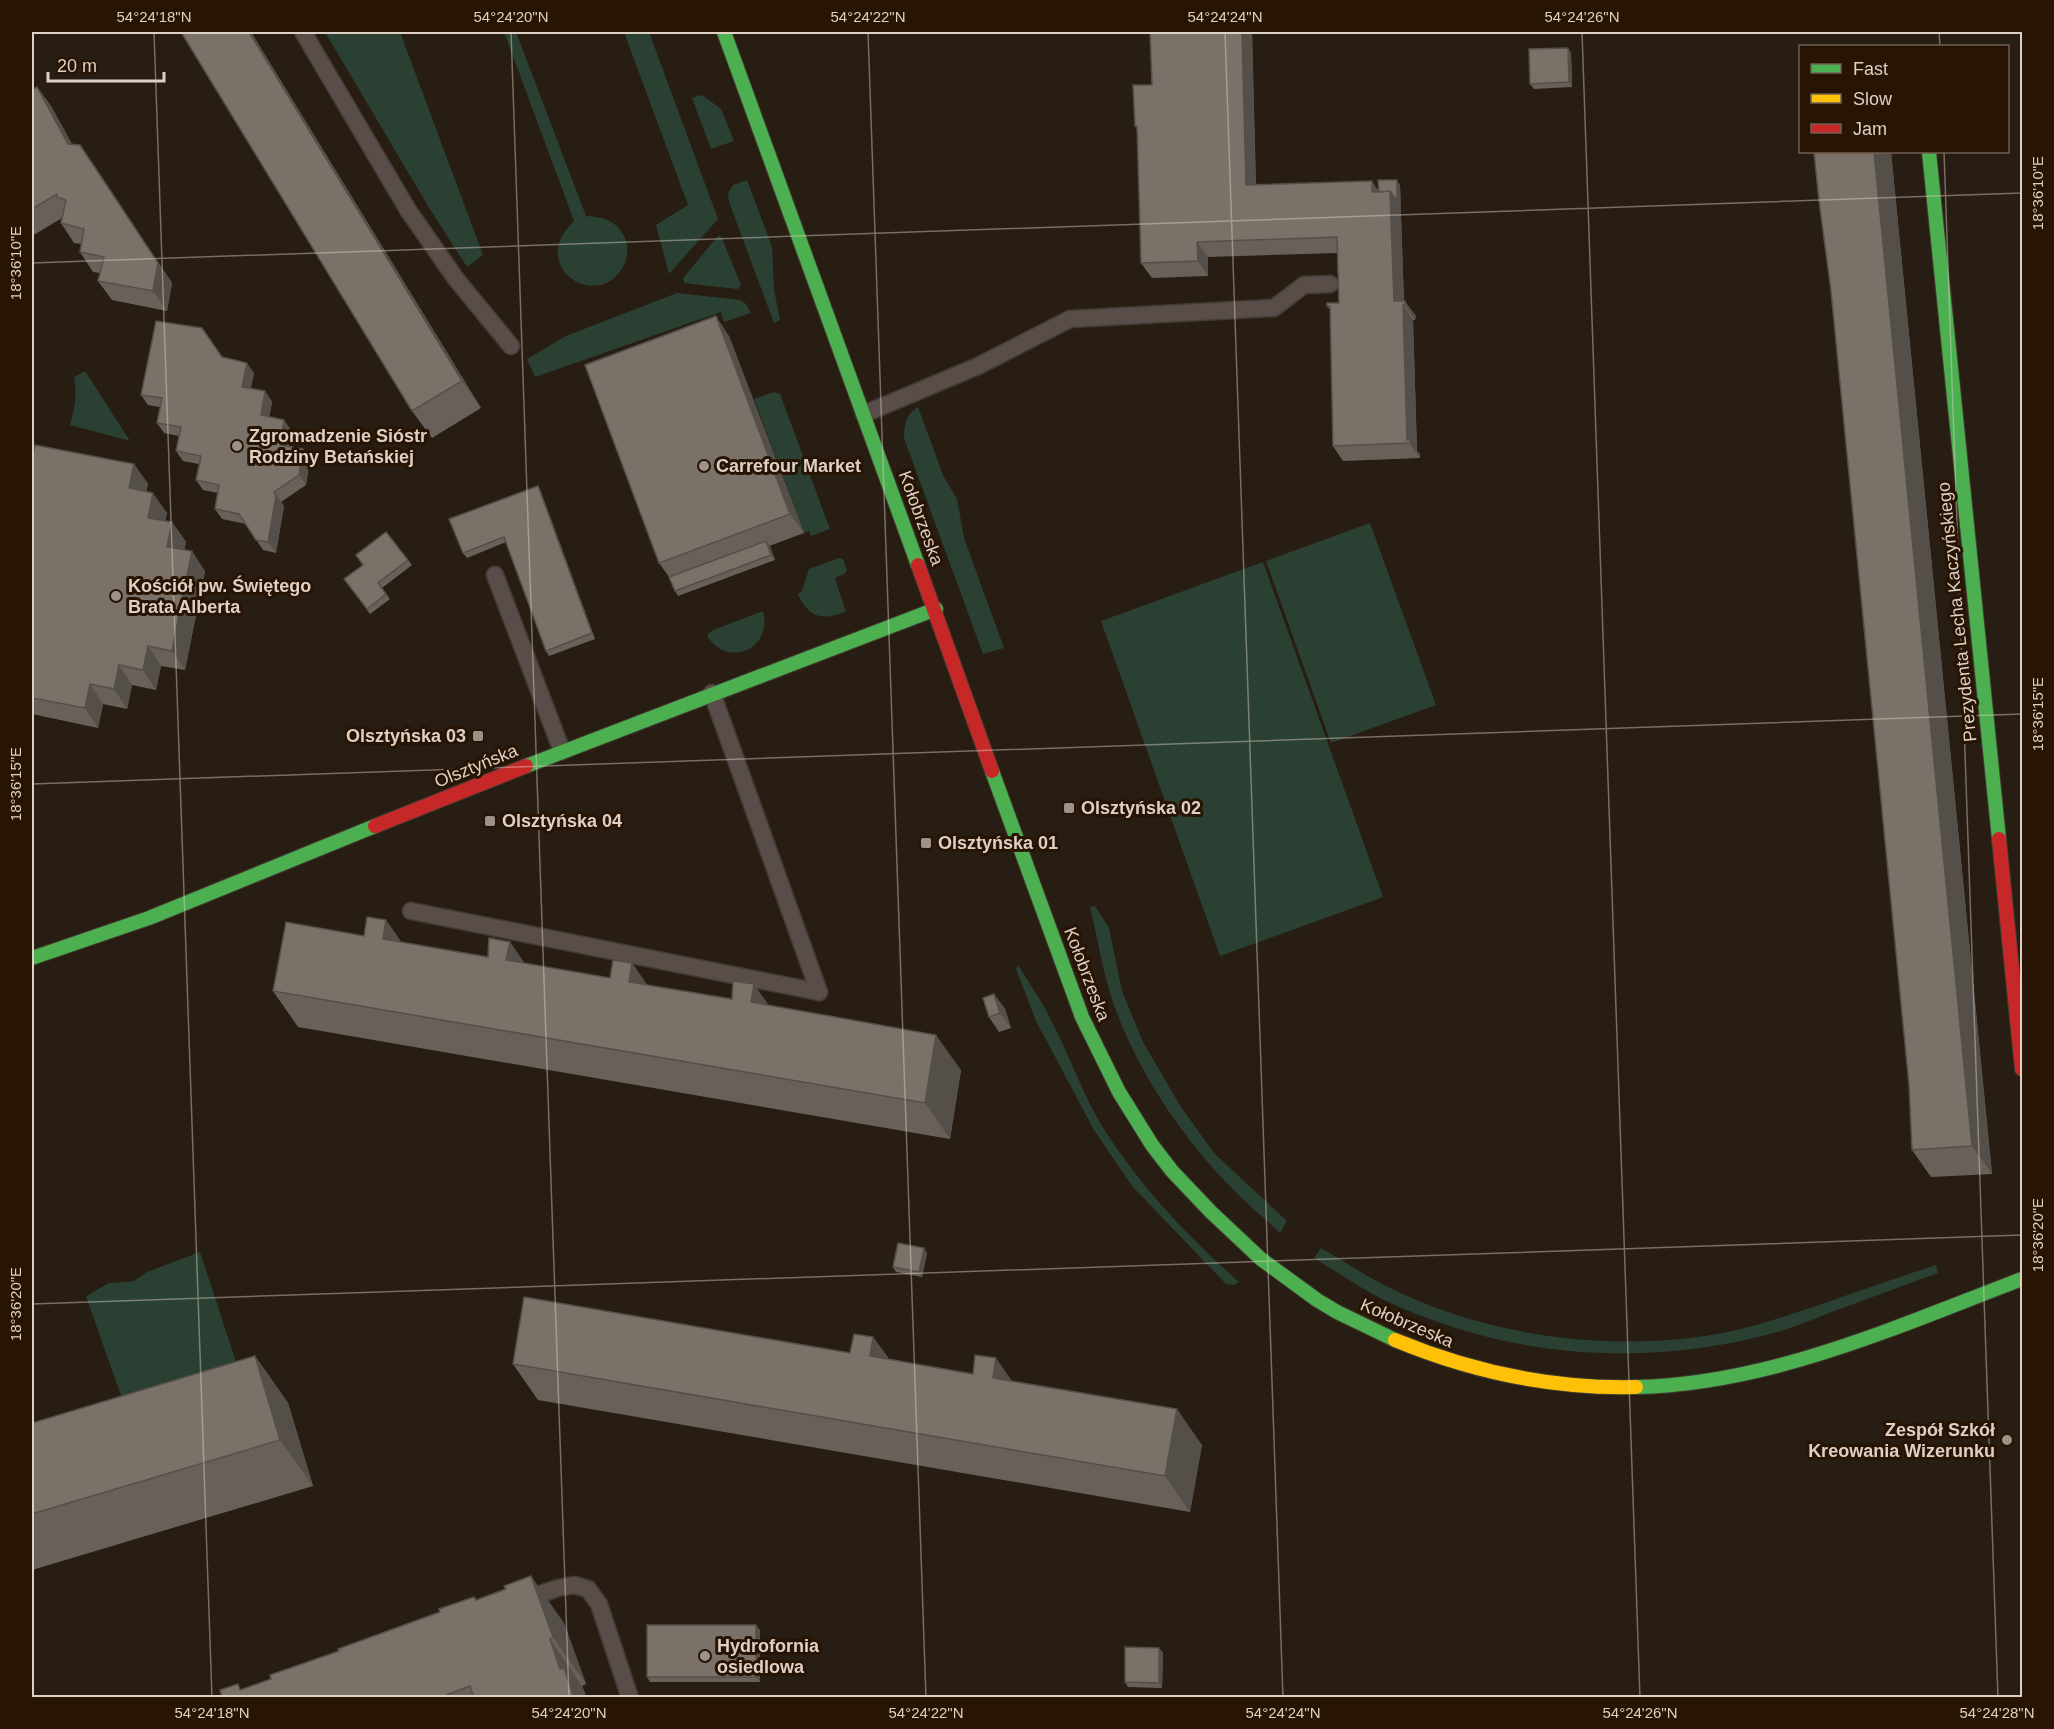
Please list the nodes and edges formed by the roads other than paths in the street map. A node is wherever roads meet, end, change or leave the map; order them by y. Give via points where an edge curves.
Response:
1 (303, 32) edge
2 (724, 32) edge
3 (1929, 153) edge
4 (1330, 284) dead end
5 (511, 346) dead end
6 (864, 414) junction
7 (495, 575) dead end
8 (936, 609) junction
9 (712, 693) junction
10 (562, 751) junction
11 (411, 911) dead end
12 (32, 958) edge
13 (2022, 1069) edge
14 (2022, 1279) edge
15 (511, 1604) edge
16 (630, 1698) edge

1 - 5 lane via 408,210 456,279
2 - 6 street, Kołobrzeska
3 - 13 street, Prezydenta Lecha Kaczyńskiego
4 - 6 lane via 1304,285 1274,308 1070,319 978,366
6 - 8 street, Kołobrzeska
7 - 10 lane
8 - 9 street, Olsztyńska
8 - 14 street, Kołobrzeska via 1078,1006 1137,1124 1166,1163 1225,1228 1336,1312 1418,1350 1500,1373 1559,1384 1658,1386 1752,1373 1801,1360
9 - 10 street, Olsztyńska
9 - 11 lane via 819,992
10 - 12 street, Olsztyńska via 172,910 84,944
15 - 16 lane via 558,1588 588,1588 599,1604

